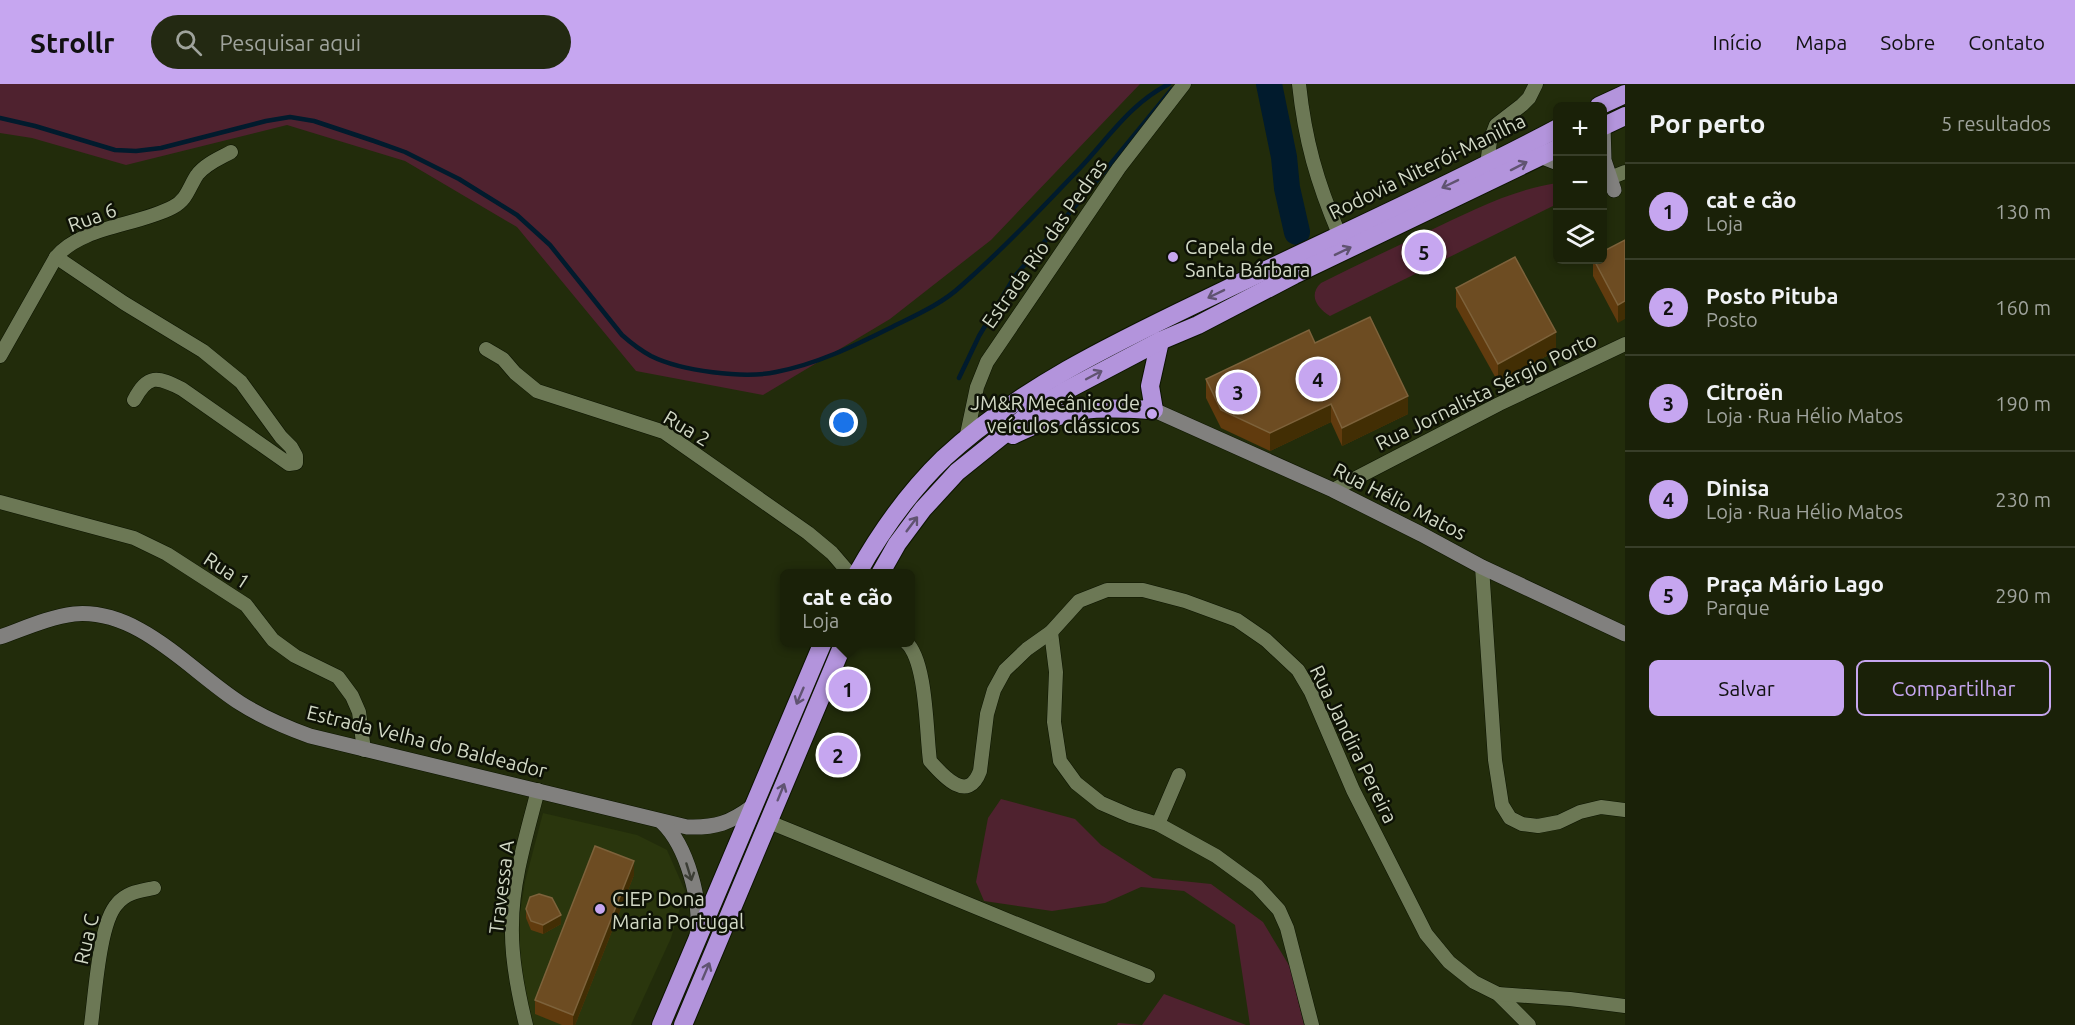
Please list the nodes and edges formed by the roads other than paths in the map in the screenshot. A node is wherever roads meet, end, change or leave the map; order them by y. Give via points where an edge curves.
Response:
1 (1184, 84) edge
2 (1299, 84) edge
3 (1536, 84) edge
4 (1625, 94) edge
5 (1607, 102) edge
6 (1625, 116) edge
7 (1607, 124) edge
8 (1553, 130) edge
9 (1553, 150) edge
10 (231, 152) dead end
11 (1540, 156) junction
12 (1604, 156) edge
13 (1553, 161) edge
14 (1487, 165) junction
15 (1625, 172) edge
16 (1613, 188) edge
17 (1339, 234) junction
18 (57, 257) junction
19 (1160, 340) junction
20 (1625, 344) edge
21 (486, 349) dead end
22 (0, 356) edge
23 (134, 400) dead end
24 (1154, 410) junction
25 (966, 439) junction
26 (989, 445) junction
27 (1333, 490) junction
28 (0, 502) edge
29 (1482, 567) junction
30 (846, 569) edge
31 (859, 569) edge
32 (882, 569) edge
33 (1051, 632) junction
34 (1625, 634) edge
35 (0, 637) edge
36 (821, 647) edge
37 (842, 647) edge
38 (911, 647) edge
39 (363, 750) junction
40 (1179, 775) dead end
41 (538, 790) junction
42 (753, 806) junction
43 (1625, 810) edge
44 (662, 822) junction
45 (769, 822) junction
46 (1158, 824) junction
47 (154, 888) dead end
48 (695, 947) junction
49 (1148, 976) dead end
50 (1498, 994) junction
51 (1625, 1006) edge
52 (91, 1025) edge
53 (526, 1025) edge
54 (661, 1025) edge
55 (682, 1025) edge
56 (1312, 1025) edge
57 (1529, 1025) edge

1 - 25 street, Estrada Rio das Pedras via 1119,168 987,362 977,387
2 - 17 street via 1315,174
3 - 14 street via 1529,98 1491,133
4 - 5 highway
6 - 7 highway
8 - 14 highway, Rodovia Niterói-Manilha
9 - 11 highway, Rodovia Niterói-Manilha
10 - 18 street, Rua 6 via 198,174 183,201 129,224 83,237
11 - 13 main road
19 -> 11 highway, Rodovia Niterói-Manilha via 1198,325
12 - 16 main road
14 -> 17 highway, Rodovia Niterói-Manilha
15 - 16 street
17 -> 25 highway, Rodovia Niterói-Manilha via 1032,390
18 - 22 street, Rua 6
18 - 23 street via 203,351 241,382 291,447 296,462 289,464 164,379 142,384
19 - 24 highway via 1150,386
26 -> 19 highway, Rodovia Niterói-Manilha via 1065,391
20 - 27 street, Rua Jornalista Sérgio Porto
21 - 30 street, Rua 2 via 503,359 537,391 664,432 808,533
24 - 26 highway via 1082,410
24 - 27 main road, Rua Hélio Matos
25 - 31 highway, Rodovia Niterói-Manilha via 899,509
32 -> 26 highway, Rodovia Niterói-Manilha via 923,509
27 - 29 main road, Rua Hélio Matos
28 - 39 street, Rua 1 via 134,538 167,554 246,606 273,640 295,657 338,677 359,712
29 - 34 main road, Rua Hélio Matos
29 - 43 street via 1495,760 1502,805 1510,818 1538,826 1601,807
33 - 38 street, Rua Jandira Pereira via 1005,670 987,714 978,778 963,786 955,785 930,761 922,674
33 - 46 street via 1056,672 1054,722 1060,761 1076,783 1101,803
33 - 50 street, Rua Jandira Pereira via 1079,601 1107,590 1143,590 1237,620 1266,640 1298,670 1311,692 1353,790 1426,934 1449,962 1474,982
35 - 39 main road, Estrada Velha do Baldeador via 73,614 123,621 149,635 239,703 310,736
36 -> 42 highway
45 -> 37 highway
39 - 41 main road, Estrada Velha do Baldeador
40 - 46 street
41 - 44 main road, Estrada Velha do Baldeador
41 - 53 street, Travessa A via 522,851 512,925 515,972
42 - 44 main road, Estrada Velha do Baldeador via 735,819 705,827
42 - 48 highway
44 -> 48 main road via 673,832 693,885 699,925
45 - 49 street
55 -> 45 highway
46 - 56 street via 1216,856 1257,886 1279,910
47 - 52 street, Rua C via 130,893 110,914
48 - 54 highway
50 - 51 street
50 - 57 street, Rua Jandira Pereira

